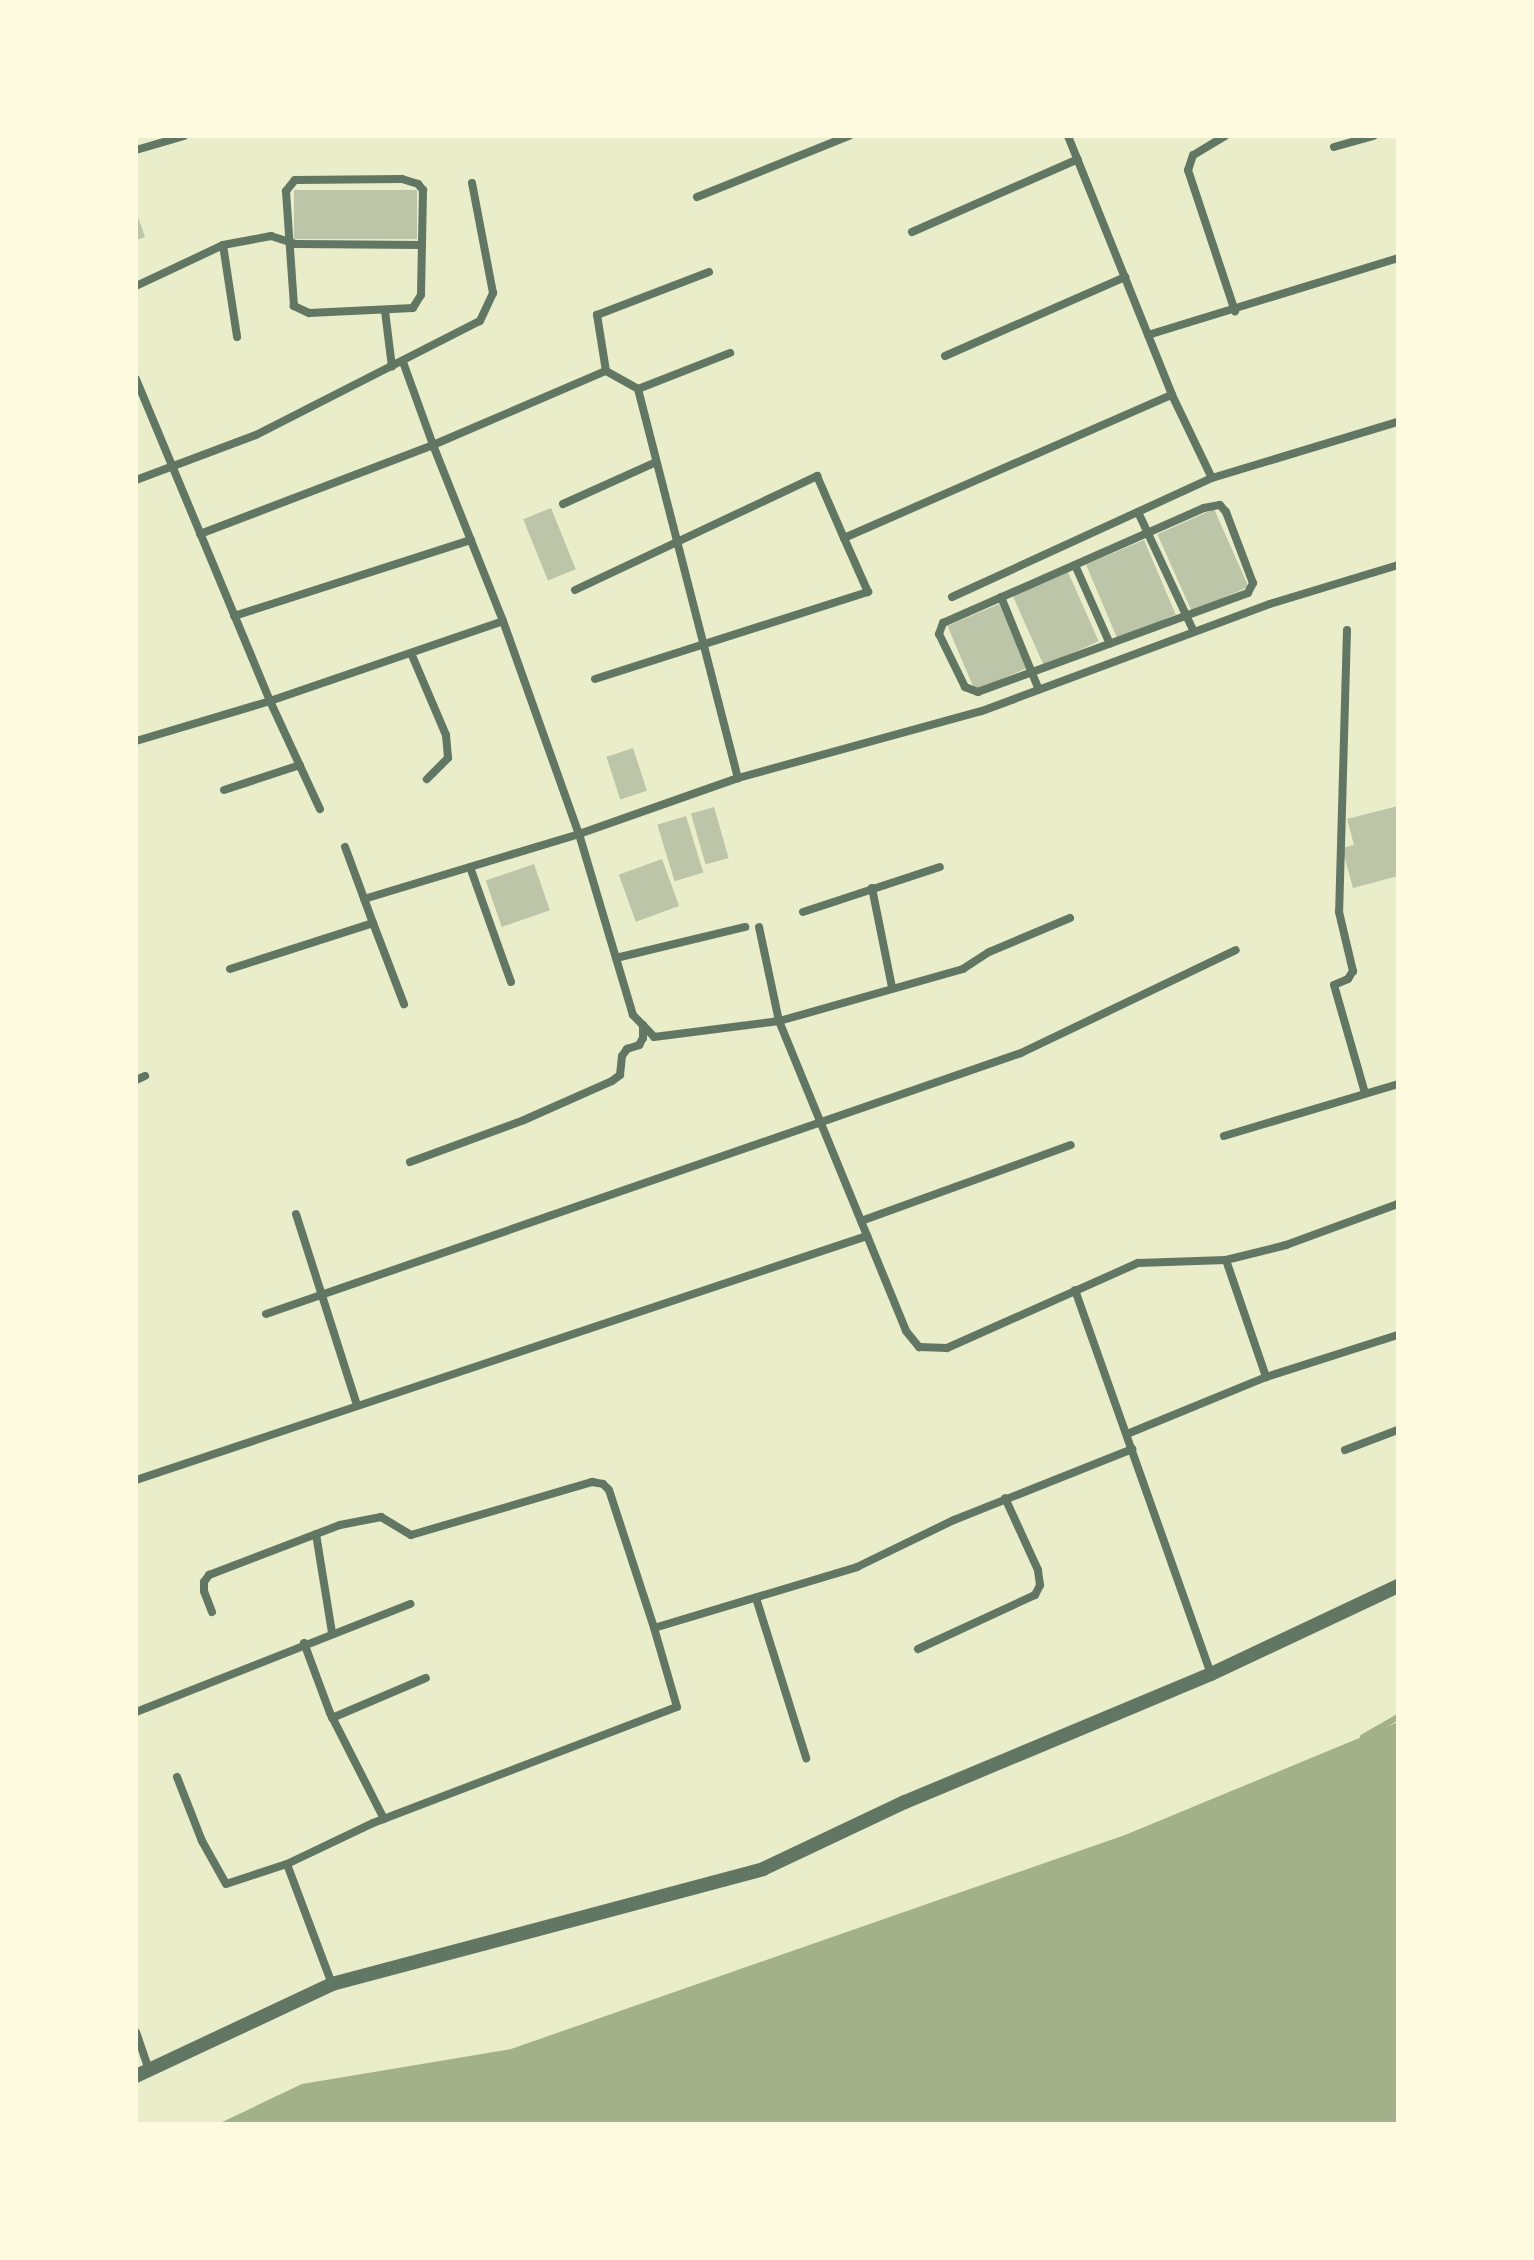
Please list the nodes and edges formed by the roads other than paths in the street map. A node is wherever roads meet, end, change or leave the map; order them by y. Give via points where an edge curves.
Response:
1 (184, 136) edge
2 (849, 136) edge
3 (1068, 136) edge
4 (1225, 136) edge
5 (1373, 136) edge
6 (1334, 147) dead end
7 (136, 150) edge
8 (1078, 159) junction
9 (472, 183) dead end
10 (697, 197) dead end
11 (912, 232) dead end
12 (287, 240) junction
13 (223, 245) junction
14 (422, 245) junction
15 (1398, 258) edge
16 (709, 272) dead end
17 (1125, 277) junction
18 (136, 286) edge
19 (385, 311) junction
20 (1235, 311) junction
21 (1148, 335) junction
22 (237, 337) dead end
23 (730, 353) dead end
24 (945, 356) dead end
25 (403, 362) junction
26 (392, 367) junction
27 (606, 371) junction
28 (136, 379) edge
29 (638, 389) junction
30 (1172, 395) junction
31 (1398, 422) edge
32 (433, 445) junction
33 (656, 462) junction
34 (173, 468) junction
35 (1212, 478) junction
36 (136, 480) edge
37 (563, 504) dead end
38 (1138, 512) junction
39 (1150, 533) junction
40 (200, 534) junction
41 (844, 538) junction
42 (471, 540) junction
43 (676, 542) junction
44 (1075, 565) junction
45 (1398, 565) edge
46 (575, 590) dead end
47 (952, 597) dead end
48 (1001, 597) junction
49 (234, 616) junction
50 (1186, 616) junction
51 (503, 621) junction
52 (1347, 630) dead end
53 (1194, 632) junction
54 (1110, 644) junction
55 (702, 645) junction
56 (411, 653) junction
57 (1033, 671) junction
58 (595, 679) dead end
59 (1039, 690) junction
60 (270, 701) junction
61 (136, 741) edge
62 (300, 765) junction
63 (738, 778) junction
64 (427, 779) dead end
65 (224, 790) dead end
66 (320, 809) dead end
67 (579, 834) junction
68 (345, 847) dead end
69 (470, 867) junction
70 (940, 867) dead end
71 (872, 888) junction
72 (364, 899) junction
73 (803, 912) dead end
74 (1070, 918) dead end
75 (373, 923) junction
76 (745, 927) dead end
77 (759, 927) dead end
78 (1236, 950) dead end
79 (616, 958) junction
80 (230, 969) dead end
81 (511, 982) dead end
82 (892, 987) junction
83 (404, 1004) dead end
84 (779, 1021) junction
85 (643, 1025) junction
86 (1398, 1084) edge
87 (1365, 1093) junction
88 (822, 1125) junction
89 (1224, 1136) dead end
90 (1071, 1145) dead end
91 (410, 1162) dead end
92 (1398, 1204) edge
93 (296, 1214) dead end
94 (861, 1221) junction
95 (867, 1236) junction
96 (1226, 1260) junction
97 (1075, 1290) junction
98 (324, 1294) junction
99 (266, 1314) dead end
100 (1398, 1335) edge
101 (1266, 1377) junction
102 (357, 1405) junction
103 (1398, 1430) edge
104 (1127, 1434) junction
105 (1132, 1449) junction
106 (1345, 1450) dead end
107 (136, 1480) edge
108 (1005, 1498) junction
109 (316, 1534) junction
110 (1398, 1586) edge
111 (756, 1598) junction
112 (410, 1604) dead end
113 (212, 1612) dead end
114 (654, 1628) junction
115 (332, 1633) junction
116 (304, 1643) junction
117 (918, 1649) dead end
118 (1211, 1674) junction
119 (426, 1678) dead end
120 (136, 1712) edge
121 (332, 1718) junction
122 (806, 1758) dead end
123 (177, 1777) dead end
124 (384, 1819) junction
125 (287, 1864) junction
126 (332, 1984) junction
127 (136, 2032) edge
128 (142, 2073) edge

1 - 7 street
2 - 10 street
3 - 8 street
4 - 20 street via 1193,155 1188,170
5 - 6 street
8 - 11 street
8 - 17 street
9 - 25 street via 493,293 480,321
12 - 13 street via 271,236
12 - 14 street
12 - 14 street via 286,191 295,180 402,179 423,190
12 - 19 street via 291,294 300,311
13 - 18 street
13 - 22 street
14 - 19 street via 419,302 413,308
15 - 20 street
16 - 27 street via 599,313
17 - 21 street
17 - 24 street
19 - 26 street
20 - 21 street
21 - 30 street
23 - 29 street
25 - 26 street
25 - 32 street
26 - 34 street via 256,435
27 - 29 street
27 - 32 street
28 - 34 street
29 - 33 street
30 - 35 street
30 - 41 street
31 - 35 street
32 - 40 street
32 - 42 street
33 - 37 street
33 - 43 street
34 - 36 street
34 - 40 street
35 - 38 street
38 - 39 street
38 - 47 street
39 - 44 street
39 - 50 street
39 - 50 street via 1210,506 1220,505 1226,512 1253,586 1244,596
40 - 49 street
41 - 43 street via 817,476
41 - 55 street via 868,592
42 - 49 street
42 - 51 street
43 - 46 street
43 - 55 street
44 - 48 street
44 - 54 street
45 - 53 street
48 - 57 street
48 - 57 street via 943,623 939,634 970,691
49 - 60 street
50 - 53 street
50 - 54 street
51 - 56 street
51 - 67 street
52 - 87 street via 1339,912 1353,971 1334,985
53 - 59 street
54 - 57 street
55 - 58 street
55 - 63 street
56 - 60 street
56 - 64 street via 446,735 448,758
57 - 59 street
59 - 63 street via 982,711
60 - 61 street
60 - 62 street
62 - 65 street
62 - 66 street
63 - 67 street
67 - 69 street
67 - 79 street
68 - 72 street
69 - 72 street
69 - 81 street
70 - 71 street
71 - 73 street
71 - 82 street
72 - 75 street
74 - 82 street via 989,952 963,969
75 - 80 street
75 - 83 street
76 - 79 street
77 - 84 street
78 - 88 street via 1021,1053
79 - 85 street via 633,1015
82 - 84 street
84 - 85 street via 654,1037
84 - 88 street
85 - 91 street via 643,1038 627,1049 620,1075 612,1081
86 - 87 street
87 - 89 street
88 - 94 street
88 - 98 street
90 - 94 street
92 - 96 street via 1286,1245
93 - 98 street
94 - 95 street
95 - 97 street via 906,1331 919,1347 947,1348
95 - 102 street
96 - 97 street via 1138,1263
96 - 101 street
97 - 104 street
98 - 99 street
98 - 102 street
100 - 101 street
101 - 104 street
102 - 107 street
103 - 106 street
104 - 105 street
105 - 108 street
105 - 118 street
108 - 111 street via 857,1567
108 - 117 street via 1038,1570 1035,1595
109 - 113 street via 209,1575 204,1591
109 - 114 street via 381,1517 411,1535 592,1482 603,1484
109 - 115 street
110 - 118 street
111 - 114 street
111 - 122 street
112 - 115 street
114 - 124 street via 677,1707
115 - 116 street
116 - 120 street
116 - 121 street
118 - 126 street via 905,1802 763,1869
119 - 121 street
121 - 124 street
123 - 125 street via 226,1884
124 - 125 street
125 - 126 street
126 - 128 street
127 - 128 street

